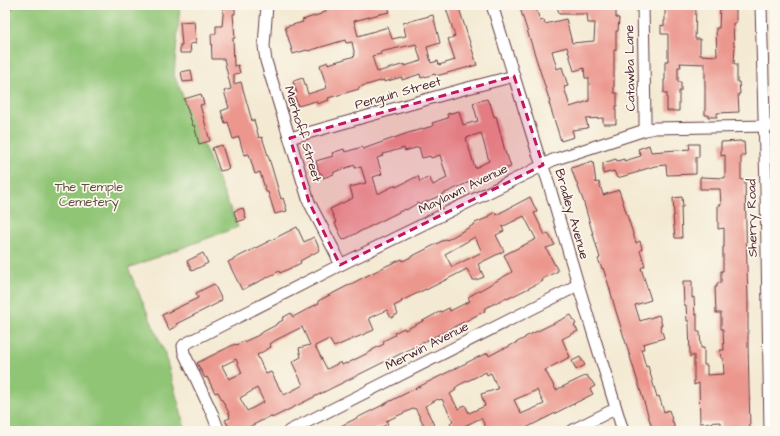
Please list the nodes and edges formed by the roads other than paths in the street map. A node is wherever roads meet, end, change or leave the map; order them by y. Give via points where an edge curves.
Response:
1 (267, 5) edge
2 (492, 5) edge
3 (643, 5) edge
4 (761, 5) edge
5 (514, 76) junction
6 (769, 126) edge
7 (645, 130) junction
8 (290, 138) junction
9 (543, 165) junction
10 (340, 265) junction
11 (578, 284) junction
12 (615, 409) junction
13 (219, 431) edge
14 (288, 431) edge
15 (571, 431) edge
16 (623, 431) edge
17 (770, 431) edge

1 - 8 street, Merhoff Street via 264,46 266,61
2 - 5 street, Bradley Avenue
3 - 7 street, Catawba Lane
4 - 6 street, Sherry Road
5 - 8 street, Penguin Street
5 - 9 street, Bradley Avenue
6 - 7 street, Maylawn Avenue
6 - 17 street, Sherry Road
7 - 9 street, Maylawn Avenue
8 - 10 street, Merhoff Street via 309,202
9 - 10 street, Maylawn Avenue
9 - 11 street, Bradley Avenue
10 - 13 street, Maylawn Avenue via 185,344 184,353
11 - 12 street, Bradley Avenue
11 - 14 street, Merwin Avenue
12 - 15 street
12 - 16 street, Bradley Avenue

